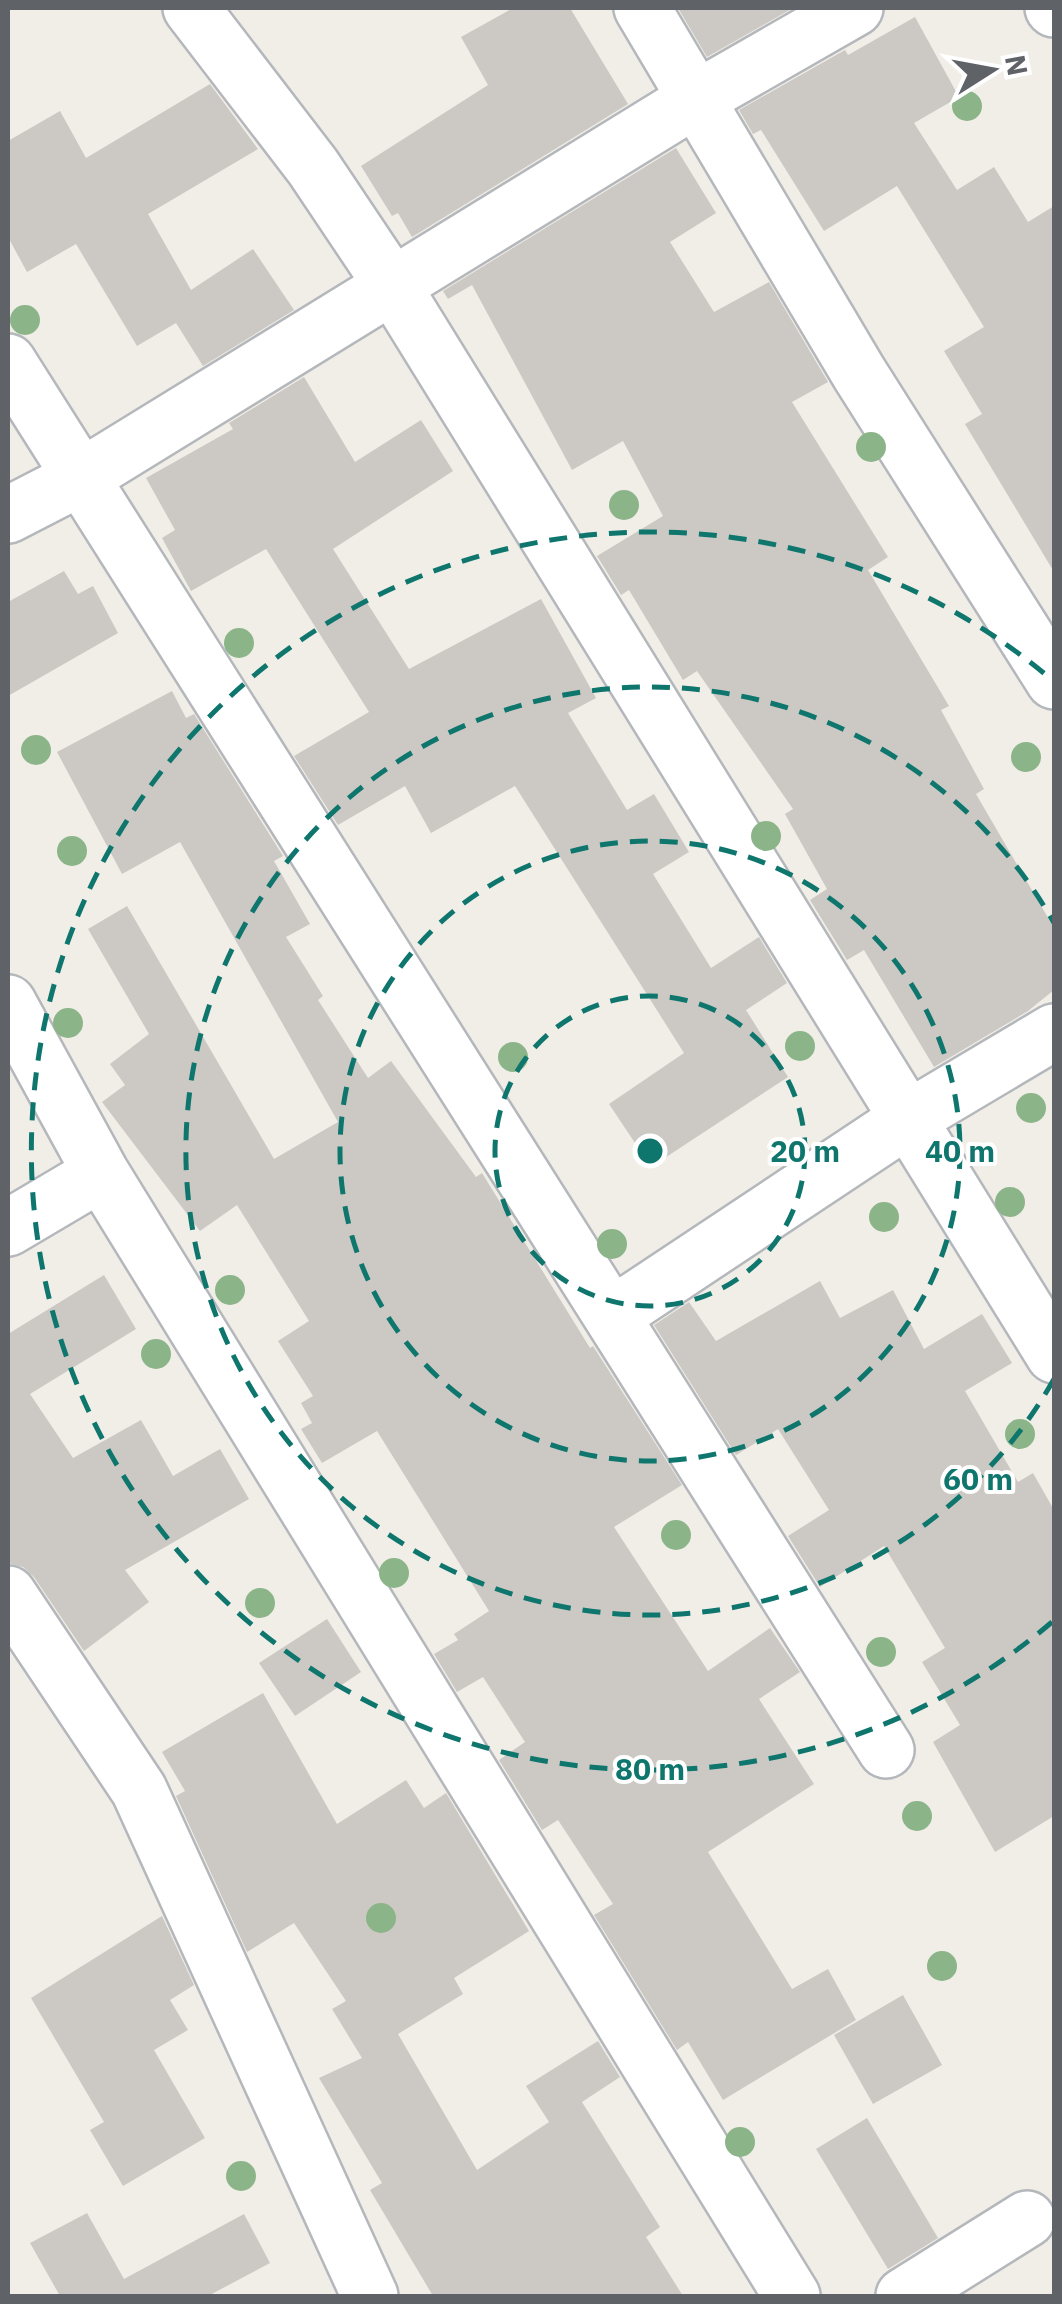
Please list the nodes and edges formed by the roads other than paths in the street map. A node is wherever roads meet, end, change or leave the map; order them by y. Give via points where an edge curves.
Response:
1 (191, 8) edge
2 (642, 8) edge
3 (855, 8) edge
4 (696, 99) junction
5 (392, 286) junction
6 (8, 362) edge
7 (80, 478) junction
8 (8, 515) edge
9 (1054, 681) edge
10 (8, 1002) edge
11 (1054, 1032) edge
12 (911, 1117) junction
13 (101, 1173) junction
14 (8, 1228) edge
15 (613, 1315) junction
16 (1054, 1355) edge
17 (8, 1594) edge
18 (886, 1750) dead end
19 (1026, 2219) dead end
20 (370, 2296) edge
21 (792, 2296) edge
22 (904, 2296) edge

1 - 5 street via 313,167
2 - 4 street
3 - 4 street
4 - 5 street
4 - 9 street
5 - 7 street
5 - 12 street
6 - 7 street
7 - 8 street
7 - 15 street
10 - 13 street
11 - 12 street
12 - 15 street
12 - 16 street
13 - 14 street
13 - 21 street
15 - 18 street
17 - 20 street via 140,1790
19 - 22 street

